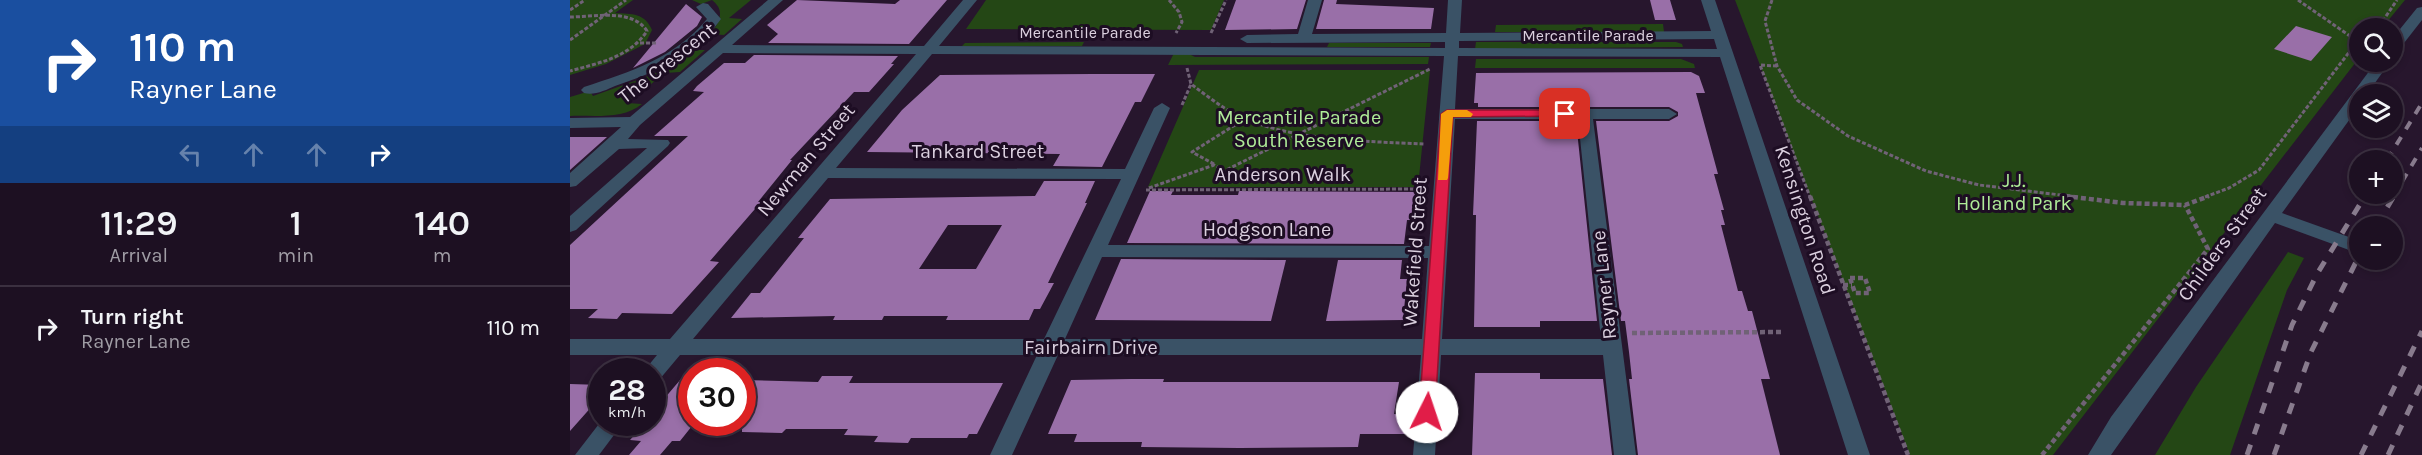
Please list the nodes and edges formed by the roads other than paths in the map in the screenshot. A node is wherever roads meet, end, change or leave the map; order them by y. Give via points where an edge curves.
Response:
1 (776, 0) edge
2 (970, 0) edge
3 (1315, 0) edge
4 (1455, 0) edge
5 (1708, 0) edge
6 (703, 7) dead end
7 (2422, 11) edge
8 (2403, 35) edge
9 (1304, 38) junction
10 (692, 44) junction
11 (726, 44) junction
12 (932, 44) junction
13 (1723, 44) junction
14 (1170, 45) junction
15 (1445, 47) junction
16 (2376, 72) edge
17 (589, 90) dead end
18 (1162, 108) dead end
19 (1447, 114) junction
20 (1585, 114) junction
21 (1670, 114) dead end
22 (634, 122) junction
23 (570, 123) edge
24 (615, 144) junction
25 (824, 173) junction
26 (1133, 174) junction
27 (570, 182) edge
28 (2271, 214) junction
29 (570, 226) edge
30 (2349, 244) edge
31 (1095, 251) junction
32 (1438, 252) junction
33 (1611, 340) junction
34 (570, 347) edge
35 (1050, 347) junction
36 (675, 348) junction
37 (1431, 348) junction
38 (666, 358) edge
39 (601, 436) edge
40 (586, 455) edge
41 (1001, 455) edge
42 (1424, 455) edge
43 (1625, 455) edge
44 (1859, 455) edge
45 (2099, 455) edge

1 - 11 street, The Crescent
2 - 12 street, Newman Street
3 - 9 street
4 - 15 street, Wakefield Street
5 - 13 street, Kensington Road
6 - 10 street via 714,19
7 - 8 street
9 - 14 street, Mercantile Parade via 1208,40
9 - 15 street, Mercantile Parade
10 - 11 street, Mercantile Parade
10 - 17 street via 638,75
11 - 12 street, Mercantile Parade
11 - 22 street, The Crescent
12 - 14 street, Mercantile Parade
12 - 25 street, Newman Street
13 - 15 street, Mercantile Parade
13 - 44 street, Kensington Road
14 - 15 street, Mercantile Parade
15 - 19 street, Wakefield Street
16 - 28 street, Childers Street
18 - 26 street
19 - 20 street
19 - 32 street, Wakefield Street
20 - 21 street
20 - 33 street, Rayner Lane
22 - 23 street, The Crescent
22 - 24 street
24 - 27 street
24 - 29 street via 662,143
25 - 26 street, Tankard Street
25 - 36 street, Newman Street
26 - 31 street
28 - 30 street
28 - 45 street, Childers Street
31 - 32 street, Hodgson Lane
31 - 35 street
32 - 37 street, Wakefield Street
33 - 37 street, Fairbairn Drive
33 - 43 street, Rayner Lane
34 - 36 street, Fairbairn Drive
35 - 36 street, Fairbairn Drive
35 - 37 street, Fairbairn Drive
35 - 41 street
36 - 38 street, Newman Street
37 - 42 street, Wakefield Street
39 - 40 street

